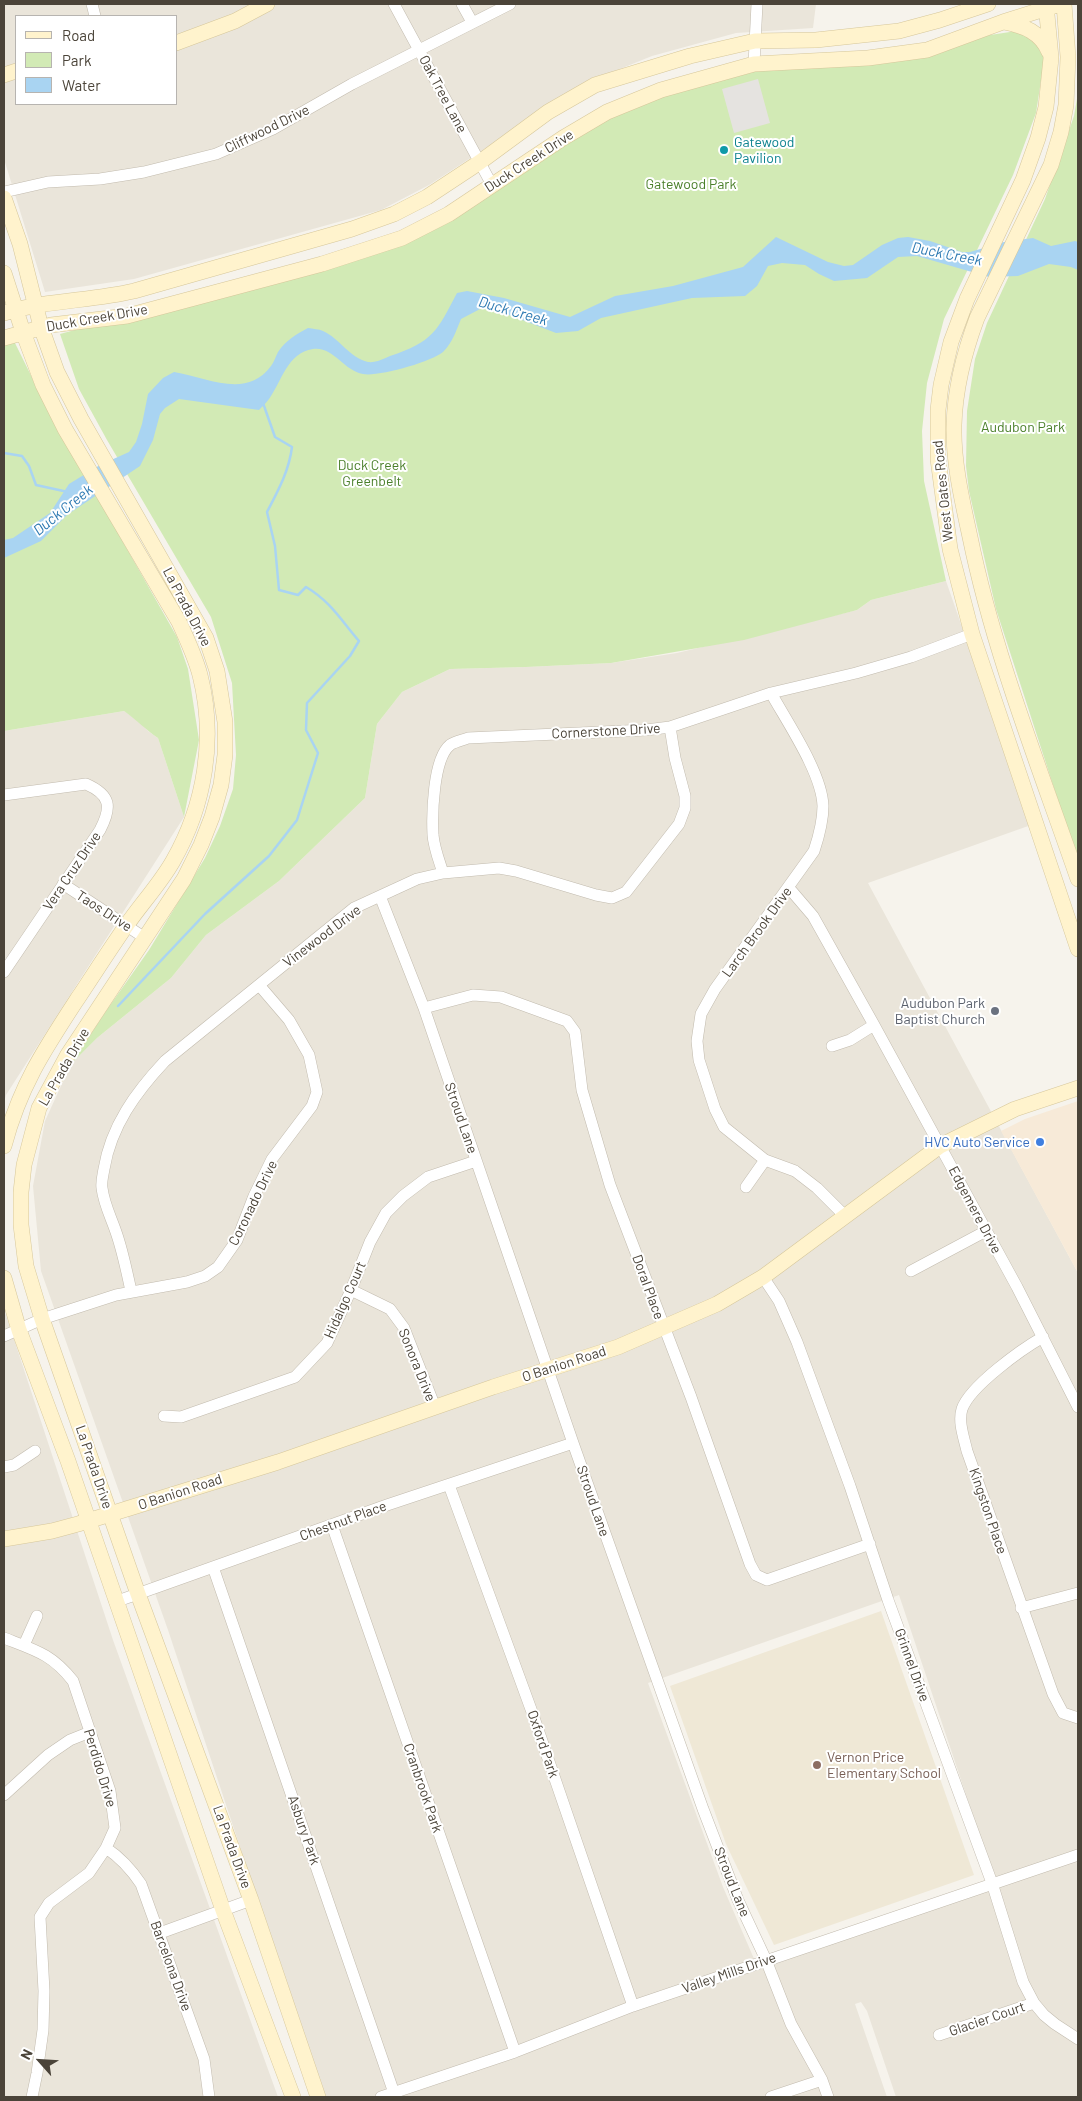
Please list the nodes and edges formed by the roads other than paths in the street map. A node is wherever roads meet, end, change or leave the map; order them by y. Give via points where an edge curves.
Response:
1 (267, 4) edge
2 (394, 4) edge
3 (462, 4) edge
4 (510, 4) edge
5 (757, 4) edge
6 (988, 4) edge
7 (1064, 4) edge
8 (1051, 5) edge
9 (472, 22) junction
10 (1003, 22) junction
11 (899, 31) junction
12 (755, 41) junction
13 (178, 43) edge
14 (418, 49) junction
15 (900, 55) junction
16 (1051, 58) junction
17 (754, 64) junction
18 (480, 162) junction
19 (492, 184) junction
20 (4, 192) edge
21 (4, 198) edge
22 (4, 273) edge
23 (35, 305) junction
24 (10, 312) edge
25 (42, 327) junction
26 (23, 332) junction
27 (4, 338) edge
28 (983, 597) junction
29 (972, 634) junction
30 (1012, 687) junction
31 (771, 693) junction
32 (670, 726) junction
33 (4, 795) edge
34 (444, 872) junction
35 (1078, 879) edge
36 (63, 884) junction
37 (789, 888) junction
38 (380, 896) junction
39 (126, 925) junction
40 (145, 938) junction
41 (1078, 949) edge
42 (4, 972) edge
43 (259, 985) junction
44 (424, 1008) junction
45 (874, 1025) junction
46 (832, 1046) dead end
47 (1078, 1088) edge
48 (4, 1146) edge
49 (940, 1146) junction
50 (765, 1160) junction
51 (476, 1161) junction
52 (746, 1187) dead end
53 (845, 1216) junction
54 (986, 1231) junction
55 (911, 1271) dead end
56 (763, 1277) junction
57 (4, 1278) edge
58 (351, 1290) junction
59 (130, 1291) junction
60 (42, 1319) junction
61 (663, 1327) junction
62 (19, 1330) junction
63 (4, 1336) edge
64 (1043, 1337) junction
65 (548, 1370) junction
66 (435, 1407) junction
67 (1078, 1407) edge
68 (164, 1416) dead end
69 (572, 1443) junction
70 (35, 1451) dead end
71 (4, 1467) edge
72 (449, 1485) junction
73 (111, 1514) junction
74 (88, 1521) junction
75 (332, 1525) junction
76 (4, 1539) edge
77 (870, 1544) junction
78 (213, 1567) junction
79 (138, 1594) junction
80 (1078, 1594) edge
81 (116, 1602) junction
82 (1021, 1608) junction
83 (37, 1616) dead end
84 (4, 1638) edge
85 (24, 1646) junction
86 (1078, 1718) edge
87 (90, 1732) junction
88 (4, 1795) edge
89 (106, 1848) junction
90 (1078, 1855) edge
91 (992, 1883) junction
92 (251, 1900) junction
93 (223, 1910) junction
94 (160, 1933) junction
95 (766, 1960) junction
96 (1034, 2004) junction
97 (632, 2006) junction
98 (939, 2035) dead end
99 (1078, 2039) edge
100 (515, 2052) junction
101 (822, 2080) junction
102 (394, 2093) junction
103 (32, 2097) edge
104 (208, 2097) edge
105 (293, 2097) edge
106 (318, 2097) edge
107 (381, 2097) edge
108 (771, 2097) edge
109 (828, 2097) edge

1 - 13 main road via 235,21
2 - 14 street, Oak Tree Lane
3 - 9 street
4 - 9 street, Cliffwood Drive
5 - 12 street
6 - 11 main road, Duck Creek Drive
7 - 28 main road, West Oates Road via 1068,57 1061,132 1051,165 977,318 961,366 954,423 956,466
8 - 10 main road, Duck Creek Drive
8 - 16 main road, West Oates Road
9 - 14 street, Cliffwood Drive
10 - 15 main road, Duck Creek Drive via 927,50
10 - 16 main road via 1037,34
11 - 12 main road, Duck Creek Drive via 816,40
11 - 15 main road
12 - 17 street
12 - 18 main road, Duck Creek Drive via 595,85 548,112
14 - 18 street, Oak Tree Lane
14 - 20 street, Cliffwood Drive via 273,129 216,154 144,172 48,182
15 - 17 main road, Duck Creek Drive
16 - 29 main road, West Oates Road via 1046,107 1038,138 1023,180 967,299 949,349 938,410 941,488 953,565
17 - 19 main road, Duck Creek Drive via 661,90 607,112
18 - 19 street, Oak Tree Lane
18 - 23 main road, Duck Creek Drive via 427,197 394,214 352,229 126,293
19 - 25 main road, Duck Creek Drive via 449,214 402,238 322,264 127,316
21 - 23 main road, La Prada Drive via 20,244
22 - 24 main road, La Prada Drive
23 - 24 main road, Duck Creek Drive
23 - 25 main road, La Prada Drive
24 - 26 main road, La Prada Drive
25 - 26 main road, Duck Creek Drive
25 - 40 main road, La Prada Drive via 57,372 190,608 206,638 217,671 225,722 226,755 219,793 212,817 184,879
26 - 27 main road, Duck Creek Drive
26 - 39 main road, La Prada Drive via 43,385 65,428 179,622 200,675 207,714 204,778 195,814 172,863
28 - 29 main road via 981,617
28 - 30 main road, West Oates Road
29 - 30 main road via 986,638 993,646
29 - 31 street, Cornerstone Drive via 911,657
29 - 41 main road, West Oates Road
30 - 35 main road, West Oates Road
31 - 32 street, Cornerstone Drive
31 - 37 street, Larch Brook Drive via 818,783 823,805 821,831 814,851
32 - 34 street, Cornerstone Drive via 646,730 468,738 450,745 439,763 435,779 433,836
32 - 34 street, Vinewood Drive via 685,808 679,824 626,892 612,898 596,895 499,868
33 - 36 street, Vera Cruz Drive via 86,784 97,789 106,800 109,813
34 - 38 street, Vinewood Drive via 417,879
36 - 39 street, Taos Drive
36 - 42 street, Vera Cruz Drive
37 - 45 street, Edgemere Drive via 813,916
37 - 50 street, Larch Brook Drive via 715,989 702,1014 697,1041 699,1060 724,1127
38 - 43 street, Vinewood Drive via 354,908
38 - 44 street, Stroud Lane
39 - 40 street, Taos Drive
39 - 48 main road, La Prada Drive via 40,1057 17,1103
40 - 60 main road, La Prada Drive via 67,1056 39,1108 32,1132 24,1165 21,1225 26,1266
43 - 59 street, Vinewood Drive via 165,1061 142,1085 113,1136 102,1187 107,1211 117,1232
43 - 59 street, Coronado Drive via 289,1020 309,1055 317,1092 312,1106 272,1159 237,1240 218,1267 188,1282
44 - 51 street, Stroud Lane
44 - 61 street, Doral Place via 473,995 501,997 567,1021 575,1032 582,1090 610,1185
45 - 46 street via 850,1040
45 - 49 street, Edgemere Drive
47 - 49 main road, O Banion Road via 1015,1109
49 - 53 main road, O Banion Road
49 - 54 street, Edgemere Drive
50 - 52 street
50 - 53 street, Larch Brook Drive via 795,1171
51 - 58 street, Hidalgo Court via 428,1178 386,1212
51 - 65 street, Stroud Lane
53 - 56 main road, O Banion Road
54 - 55 street
54 - 64 street, Edgemere Drive
56 - 61 main road, O Banion Road via 716,1304
56 - 77 street, Grinnel Drive via 797,1342
57 - 62 main road, La Prada Drive
58 - 66 street, Sonora Drive via 390,1310 404,1328
58 - 68 street, Hidalgo Court via 327,1342 295,1377 181,1417
59 - 60 street, Coronado Drive
60 - 62 street, Coronado Drive
60 - 73 main road, La Prada Drive
61 - 65 main road, O Banion Road via 618,1347
61 - 77 street, Doral Place via 692,1397 756,1575 768,1580
62 - 63 street, Coronado Drive
62 - 74 main road, La Prada Drive
64 - 67 street, Edgemere Drive
64 - 82 street, Kingston Place via 1022,1349 972,1392 962,1409 961,1423 967,1451
65 - 66 main road, O Banion Road
65 - 69 street, Stroud Lane
66 - 73 main road, O Banion Road via 278,1462
69 - 72 street, Chestnut Place
69 - 95 street, Stroud Lane via 703,1809 738,1900
70 - 71 street via 14,1465
72 - 75 street, Chestnut Place
72 - 97 street, Oxford Park via 532,1712
73 - 74 main road, O Banion Road
73 - 79 main road, La Prada Drive
74 - 76 main road, O Banion Road
74 - 81 main road, La Prada Drive
75 - 78 street, Chestnut Place
75 - 100 street, Cranbrook Park
77 - 91 street, Grinnel Drive
78 - 79 street, Chestnut Place
78 - 102 street, Asbury Park
79 - 81 street, Chestnut Place
79 - 92 main road, La Prada Drive
80 - 82 street
81 - 93 main road, La Prada Drive
82 - 86 street, Kingston Place via 1053,1694 1063,1713
83 - 85 street
84 - 85 street, Perdido Drive
85 - 87 street, Perdido Drive via 62,1666 73,1681
87 - 88 street via 70,1740 48,1755
87 - 89 street, Perdido Drive via 114,1809 115,1828
89 - 94 street, Barcelona Drive via 133,1871
89 - 103 street, Perdido Drive via 89,1873 49,1903 40,1918 43,2030
90 - 91 street, Valley Mills Drive
91 - 95 street, Valley Mills Drive
91 - 96 street, Grinnel Drive via 1016,1962
92 - 93 street
92 - 106 main road, La Prada Drive
93 - 94 street
93 - 105 main road, La Prada Drive
94 - 104 street, Barcelona Drive via 204,2059
95 - 97 street, Valley Mills Drive
95 - 101 street, Stroud Lane via 791,2024
96 - 98 street, Glacier Court
96 - 99 street, Grinnel Drive via 1055,2024
97 - 100 street, Valley Mills Drive
100 - 102 street, Valley Mills Drive
101 - 108 street
101 - 109 street, Stroud Lane
102 - 107 street, Valley Mills Drive

